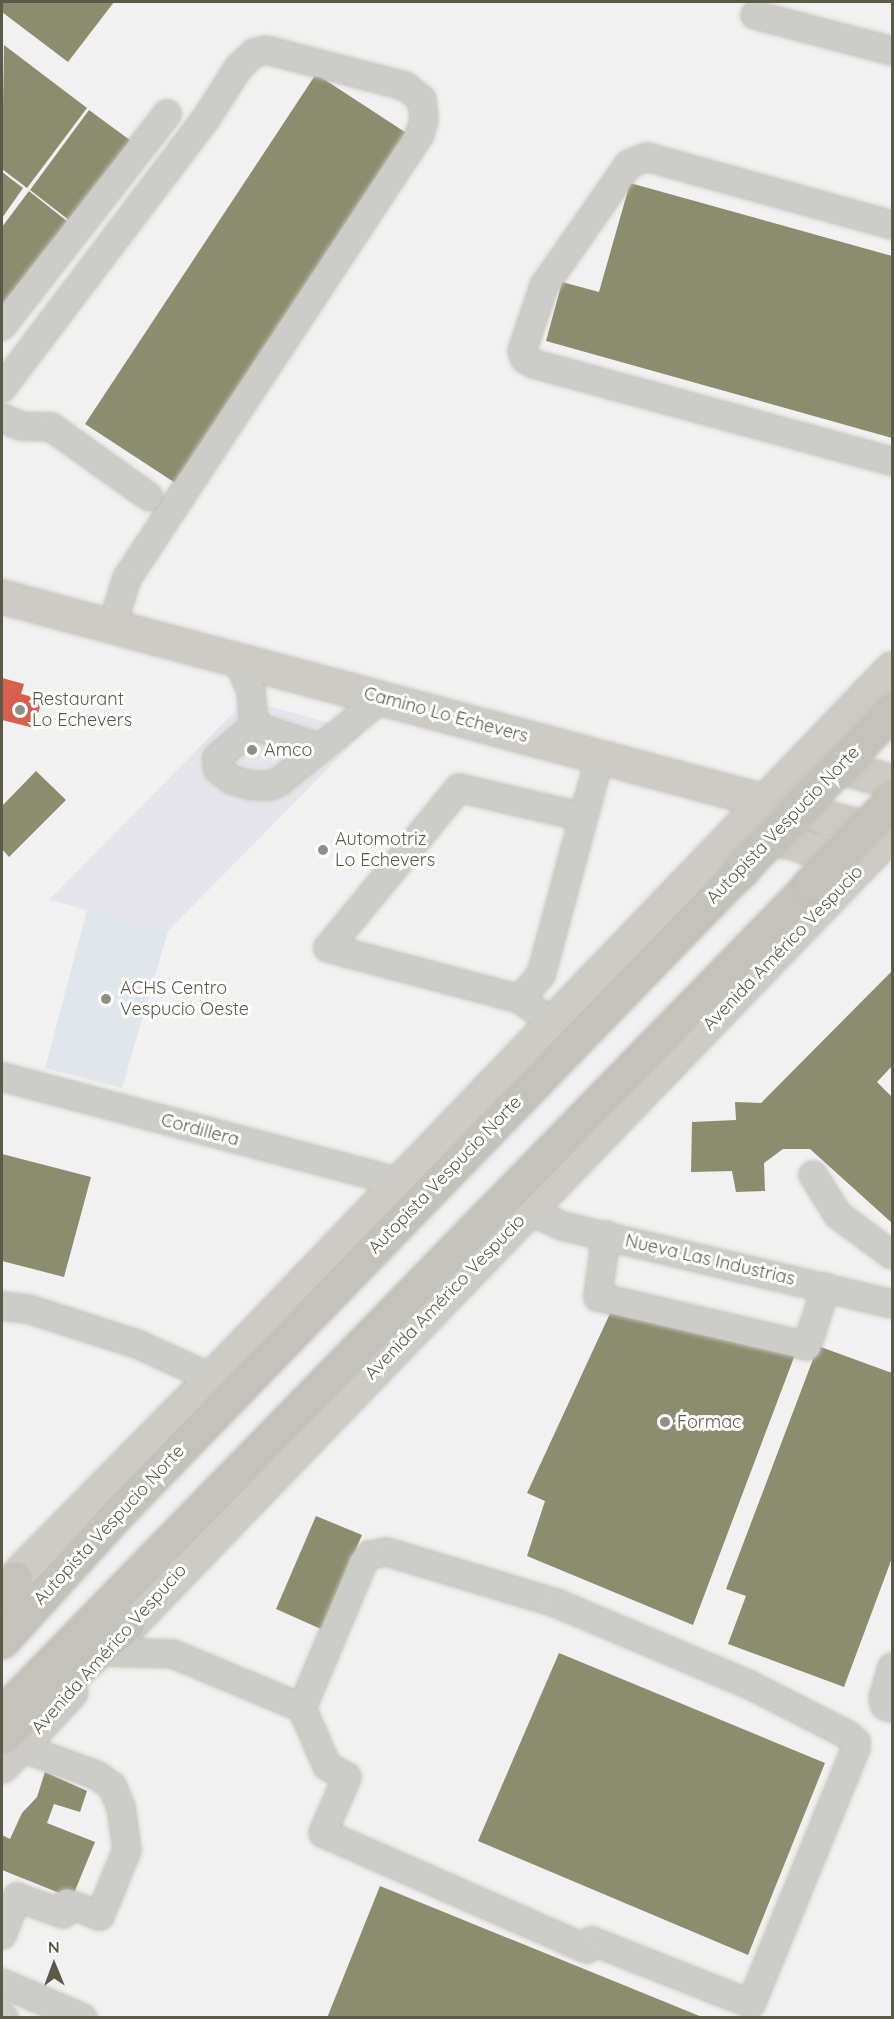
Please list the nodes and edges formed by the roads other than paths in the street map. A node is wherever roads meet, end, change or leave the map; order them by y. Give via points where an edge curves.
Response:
1 (755, 15) dead end
2 (892, 51) edge
3 (167, 114) dead end
4 (892, 225) edge
5 (2, 326) edge
6 (2, 388) edge
7 (2, 417) edge
8 (892, 461) edge
9 (149, 497) dead end
10 (2, 597) edge
11 (112, 626) junction
12 (237, 658) junction
13 (892, 669) edge
14 (382, 698) junction
15 (852, 712) junction
16 (892, 712) edge
17 (255, 726) junction
18 (892, 729) edge
19 (320, 748) junction
20 (600, 757) junction
21 (808, 758) junction
22 (892, 782) edge
23 (715, 789) junction
24 (892, 799) edge
25 (764, 802) junction
26 (583, 817) junction
27 (734, 834) junction
28 (892, 834) edge
29 (856, 870) junction
30 (520, 999) junction
31 (552, 1023) junction
32 (2, 1077) edge
33 (813, 1175) dead end
34 (399, 1182) junction
35 (533, 1206) junction
36 (606, 1235) junction
37 (892, 1255) edge
38 (826, 1287) junction
39 (892, 1304) edge
40 (2, 1306) edge
41 (2, 1311) edge
42 (204, 1386) junction
43 (6, 1588) edge
44 (128, 1624) junction
45 (2, 1641) edge
46 (106, 1652) junction
47 (892, 1667) edge
48 (302, 1708) junction
49 (892, 1708) edge
50 (2, 1713) edge
51 (8, 1750) edge
52 (2, 1935) edge
53 (2, 1983) edge
54 (38, 2009) edge
55 (83, 2018) edge

1 - 2 street
3 - 5 street
4 - 8 street via 647,158 629,165 544,286 522,351 525,359 534,364
6 - 11 street via 207,117 238,67 254,53 266,50 405,86 422,100 424,120 420,134 127,578
7 - 9 street via 21,426 51,427
10 - 11 main road, Camino Lo Echevers
11 - 12 main road, Camino Lo Echevers
12 - 14 main road, Camino Lo Echevers
12 - 17 street via 251,691
13 - 15 main road
14 - 19 street
14 - 20 main road, Camino Lo Echevers
15 - 18 main road
15 - 21 main road
16 - 45 highway, Autopista Vespucio Norte, bridge via 119,1512
17 - 19 street
17 - 19 street via 217,758 218,769 232,780 269,786
20 - 23 main road, Camino Lo Echevers
20 - 26 street
21 - 22 main road
21 - 25 main road
23 - 25 main road, Camino Lo Echevers
23 - 27 main road via 730,810
24 - 50 highway, bridge
25 - 27 main road
25 - 28 main road, Camino Lo Echevers
26 - 30 street via 541,975
26 - 30 street via 459,788 328,948
27 - 29 main road via 788,841
27 - 31 main road
28 - 29 main road, Avenida Américo Vespucio
29 - 35 main road, Avenida Américo Vespucio
30 - 31 street
31 - 34 main road
32 - 34 street, Cordillera
33 - 37 street via 838,1215
34 - 42 main road
35 - 36 street, Nueva Las Industrias via 553,1223
35 - 44 main road, Avenida Américo Vespucio
36 - 38 street, Nueva Las Industrias
36 - 38 street via 598,1297 807,1346
38 - 39 street, Nueva Las Industrias
40 - 42 street via 28,1309 137,1344
41 - 42 street via 80,1341 150,1360
42 - 43 main road
44 - 46 main road, Avenida Américo Vespucio
44 - 51 highway
46 - 48 street via 173,1654
46 - 51 main road, Avenida Américo Vespucio
47 - 49 street via 883,1699 885,1706
48 - 48 street via 363,1563 370,1555 387,1552 556,1603 748,1684 848,1735 856,1742 856,1748 752,2004 592,1941 587,1949 322,1833 347,1777 327,1766
51 - 52 street via 96,1775 112,1786 121,1807 127,1850 100,1916 67,1903 63,1914 17,1897
53 - 54 street
54 - 55 street

